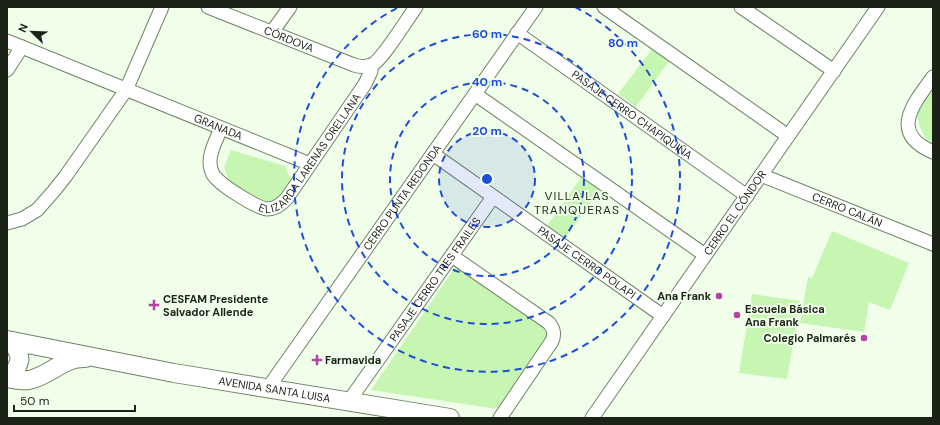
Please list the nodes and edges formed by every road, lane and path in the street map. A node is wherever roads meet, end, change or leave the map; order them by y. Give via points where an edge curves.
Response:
1 (162, 7) edge
2 (208, 7) edge
3 (290, 7) edge
4 (416, 7) edge
5 (536, 7) edge
6 (604, 7) edge
7 (741, 7) edge
8 (878, 7) edge
9 (272, 32) junction
10 (517, 33) junction
11 (7, 41) edge
12 (22, 47) junction
13 (371, 65) junction
14 (7, 70) edge
15 (834, 71) junction
16 (933, 77) edge
17 (126, 90) junction
18 (475, 94) junction
19 (221, 128) junction
20 (788, 136) junction
21 (933, 152) edge
22 (433, 154) junction
23 (310, 164) junction
24 (761, 175) junction
25 (746, 196) junction
26 (493, 197) junction
27 (7, 223) edge
28 (933, 244) edge
29 (705, 255) junction
30 (452, 256) junction
31 (663, 316) junction
32 (9, 341) edge
33 (100, 358) junction
34 (8, 378) edge
35 (268, 388) junction
36 (349, 402) junction
37 (450, 418) edge
38 (500, 418) edge
39 (592, 418) edge

1 - 17 street
2 - 9 street, CÓRDOVA
3 - 9 street
4 - 13 street, ELIZARDA LARENAS ORELLANA via 380,58
5 - 10 street, CERRO PUNTA REDONDA
6 - 20 street
7 - 15 street
8 - 15 street, CERRO EL CÓNDOR
9 - 13 street, CÓRDOVA via 354,65
10 - 18 street, CERRO PUNTA REDONDA
10 - 25 street, PASAJE CERRO CHAPIQUIÑA
11 - 12 street, GRANADA
12 - 14 street
12 - 17 street, GRANADA
13 - 23 street, ELIZARDA LARENAS ORELLANA via 365,84
15 - 20 street, CERRO EL CÓNDOR
16 - 21 street via 911,109 908,124 915,141
17 - 19 street, GRANADA
17 - 27 street via 43,204 30,215
18 - 22 street, CERRO PUNTA REDONDA
18 - 29 street
19 - 23 street, GRANADA
19 - 23 street, ELIZARDA LARENAS ORELLANA via 210,159 211,170 223,184 259,207 271,208 283,203
20 - 24 street, CERRO EL CÓNDOR
22 - 26 street, PASAJE CERRO POLAPI
22 - 35 street, CERRO PUNTA REDONDA
24 - 25 street, CERRO EL CÓNDOR
24 - 28 street, CERRO CALÁN
25 - 29 street, CERRO EL CÓNDOR
26 - 30 street, PASAJE CERRO TRES FRAILES
26 - 31 street, PASAJE CERRO POLAPI
29 - 31 street, CERRO EL CÓNDOR
30 - 36 street, PASAJE CERRO TRES FRAILES
30 - 38 street via 549,323 554,332 552,341
31 - 39 street, CERRO EL CÓNDOR
32 - 33 main road, AVENIDA SANTA LUISA
32 - 34 main road via 21,359
33 - 34 main road, AVENIDA SANTA LUISA via 73,359 29,380
33 - 35 main road, AVENIDA SANTA LUISA
35 - 36 main road, AVENIDA SANTA LUISA
36 - 37 main road, AVENIDA SANTA LUISA

